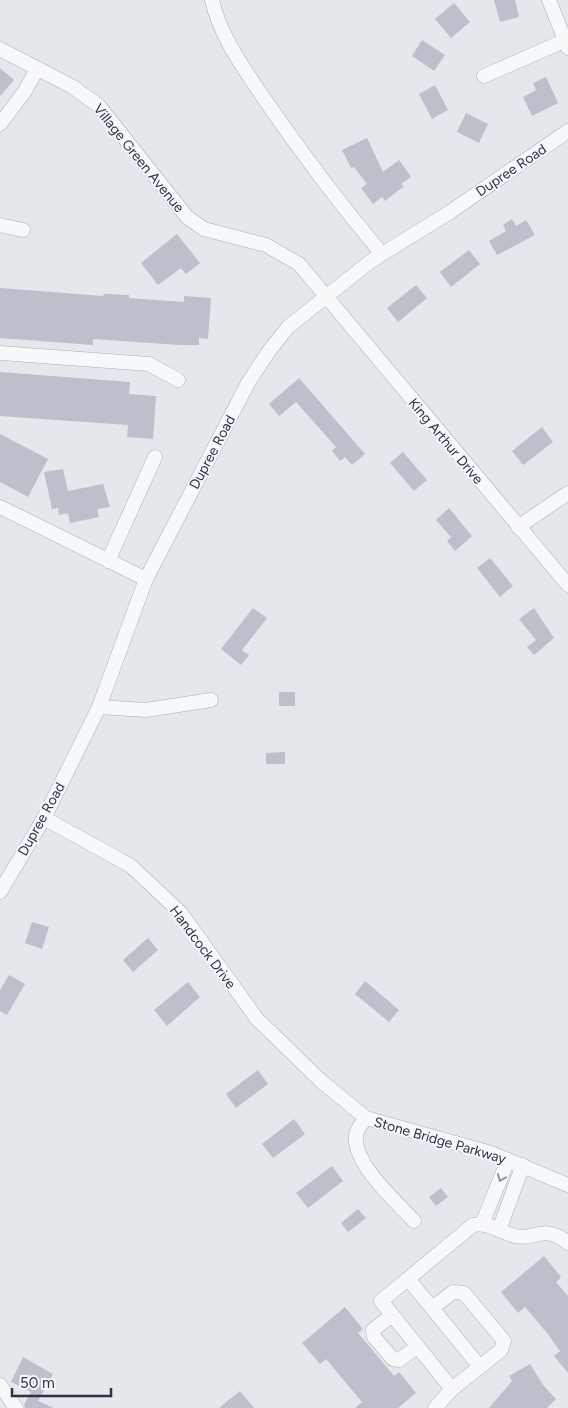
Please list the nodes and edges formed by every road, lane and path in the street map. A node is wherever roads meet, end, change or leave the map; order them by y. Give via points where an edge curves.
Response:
1 (212, 0) edge
2 (549, 0) edge
3 (566, 45) edge
4 (0, 49) edge
5 (37, 69) junction
6 (484, 76) dead end
7 (0, 124) edge
8 (568, 131) edge
9 (0, 225) edge
10 (23, 230) dead end
11 (382, 254) junction
12 (326, 296) junction
13 (0, 353) edge
14 (178, 380) dead end
15 (155, 457) dead end
16 (568, 493) edge
17 (0, 507) edge
18 (518, 527) junction
19 (108, 560) junction
20 (146, 579) junction
21 (568, 585) edge
22 (211, 700) dead end
23 (99, 707) junction
24 (44, 818) junction
25 (0, 892) edge
26 (321, 1081) joint
27 (366, 1118) junction
28 (508, 1160) junction
29 (523, 1165) junction
30 (568, 1185) edge
31 (414, 1221) dead end
32 (482, 1224) junction
33 (499, 1230) junction
34 (568, 1243) edge
35 (408, 1279) junction
36 (432, 1308) junction
37 (391, 1316) junction
38 (417, 1346) junction
39 (480, 1367) junction
40 (0, 1385) edge
41 (452, 1389) junction
42 (16, 1408) edge
43 (435, 1408) edge

1 - 11 street via 216,18 239,61 287,132
2 - 3 street
3 - 6 street
4 - 5 street, Village Green Avenue
5 - 7 street
5 - 12 street, Village Green Avenue via 73,87 99,106 187,216 204,229 266,245 299,264
8 - 11 street, Dupree Road
9 - 10 street
11 - 12 street, Dupree Road
12 - 18 street, King Arthur Drive
12 - 20 street, Dupree Road via 288,327 248,383
13 - 14 street via 149,364
15 - 19 street
16 - 18 street
17 - 19 street
18 - 21 street, King Arthur Drive
19 - 20 street
20 - 23 street, Dupree Road
22 - 23 street via 146,710
23 - 24 street, Dupree Road
24 - 25 street, Dupree Road
24 - 26 street, Handcock Drive via 131,866 181,913 257,1019
26 - 27 street, Stone Bridge Parkway
27 - 28 street, Stone Bridge Parkway
27 - 31 street via 356,1132 356,1144 364,1165
28 - 29 street, Stone Bridge Parkway
28 -> 32 street
29 - 30 street, Stone Bridge Parkway
29 - 33 street
32 - 33 street
32 - 35 street via 473,1225
33 - 34 street via 517,1236 550,1233
35 - 36 street
35 - 37 street via 381,1301
36 - 39 street
36 - 39 street via 453,1292 464,1293 504,1341 501,1350
37 - 38 street
37 - 38 street via 373,1330 374,1337 386,1352 399,1360
38 - 41 street
39 - 41 street
40 - 42 street
41 - 43 street

